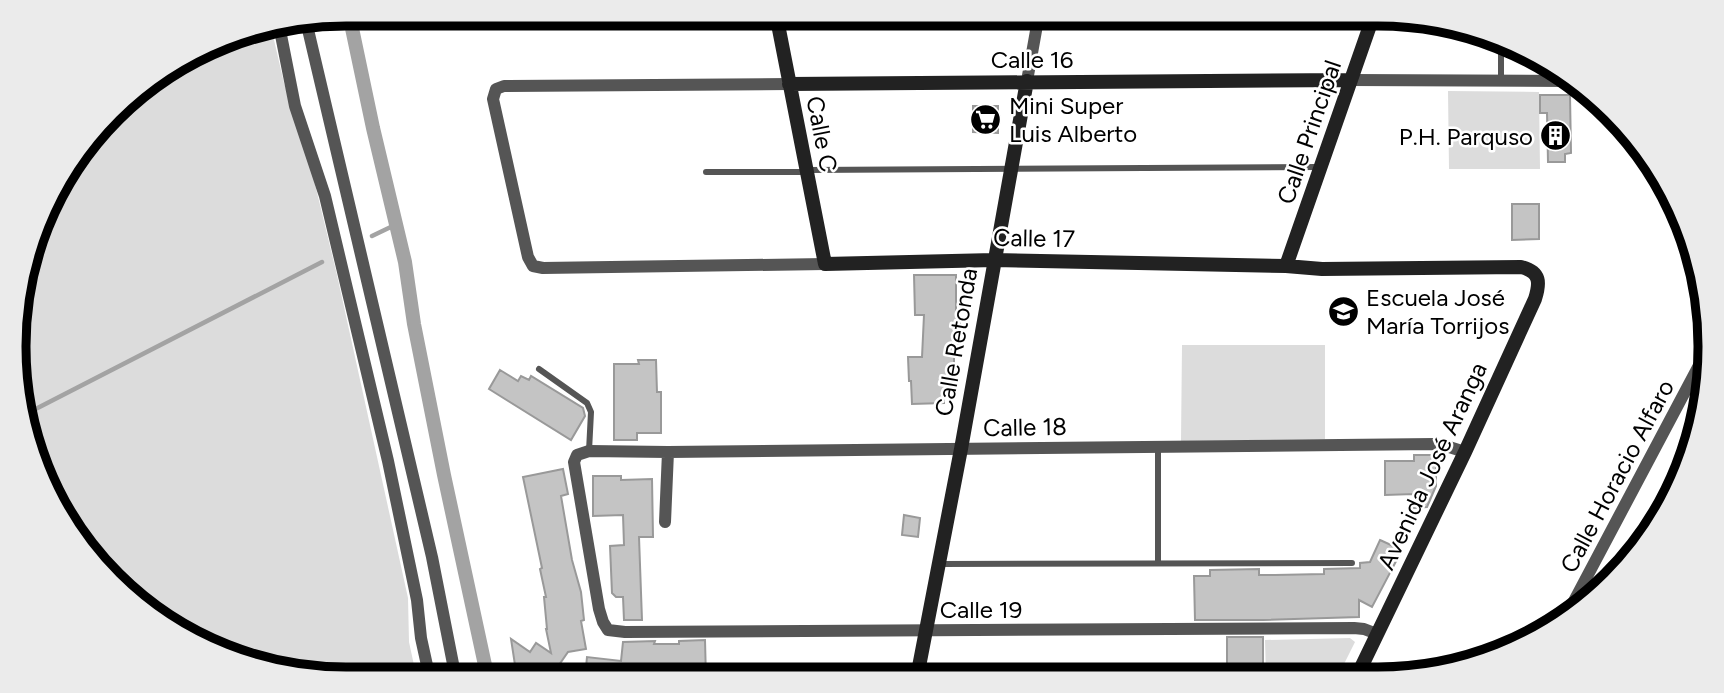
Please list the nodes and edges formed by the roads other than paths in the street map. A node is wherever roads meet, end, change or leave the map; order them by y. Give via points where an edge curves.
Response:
1 (777, 26) edge
2 (1037, 26) edge
3 (1370, 26) edge
4 (308, 29) edge
5 (281, 33) edge
6 (1501, 52) edge
7 (1351, 80) junction
8 (1502, 80) junction
9 (1555, 80) edge
10 (1027, 81) junction
11 (789, 84) junction
12 (1321, 167) junction
13 (1011, 169) junction
14 (806, 171) junction
15 (706, 172) dead end
16 (994, 260) junction
17 (825, 264) junction
18 (533, 265) joint
19 (1286, 266) junction
20 (1534, 272) joint
21 (539, 369) dead end
22 (1697, 370) edge
23 (1158, 447) junction
24 (961, 449) junction
25 (587, 451) junction
26 (668, 452) junction
27 (1465, 452) junction
28 (665, 522) dead end
29 (1352, 563) dead end
30 (939, 564) junction
31 (1158, 564) junction
32 (1576, 598) edge
33 (926, 630) junction
34 (1377, 634) junction
35 (427, 667) edge
36 (454, 667) edge
37 (919, 667) edge
38 (1360, 667) edge

1 - 11 street, Calle C
2 - 10 street, Calle Retonda
3 - 7 street, Calle Principal
4 - 36 street
5 - 35 street via 295,106 325,196 388,461
6 - 8 lane
7 - 8 street, Calle 16
7 - 10 street, Calle 16
7 - 12 street, Calle Principal
8 - 9 street, Calle 16
10 - 11 street, Calle 16
10 - 13 street, Calle Retonda
11 - 14 street, Calle C
11 - 18 street, Calle 16 via 496,89 493,99
12 - 13 lane
12 - 19 street, Calle Principal
13 - 14 lane
13 - 16 street, Calle Retonda
14 - 15 lane
14 - 17 street, Calle C
16 - 17 street, Calle 17
16 - 19 street, Calle 17
16 - 24 street, Calle Retonda
17 - 18 street, Calle 17
19 - 20 street, Calle 17 via 1521,267
20 - 27 street, Avenida José Aranga via 1538,283 1535,299
21 - 25 lane via 587,403 591,412
22 - 32 street, Calle Horacio Alfaro
23 - 24 street, Calle 18
23 - 27 street, Calle 18 via 1434,444
23 - 31 lane
24 - 26 street, Calle 18
24 - 30 street, Calle Retonda
25 - 26 street, Calle 18
25 - 33 street, Calle 19 via 574,462 599,609 608,630
26 - 28 street
27 - 34 street, Avenida José Aranga
29 - 31 lane
30 - 31 lane
30 - 33 street, Calle Retonda
33 - 34 street, Calle 19 via 1354,628
33 - 37 street, Calle Retonda
34 - 38 street, Avenida José Aranga

